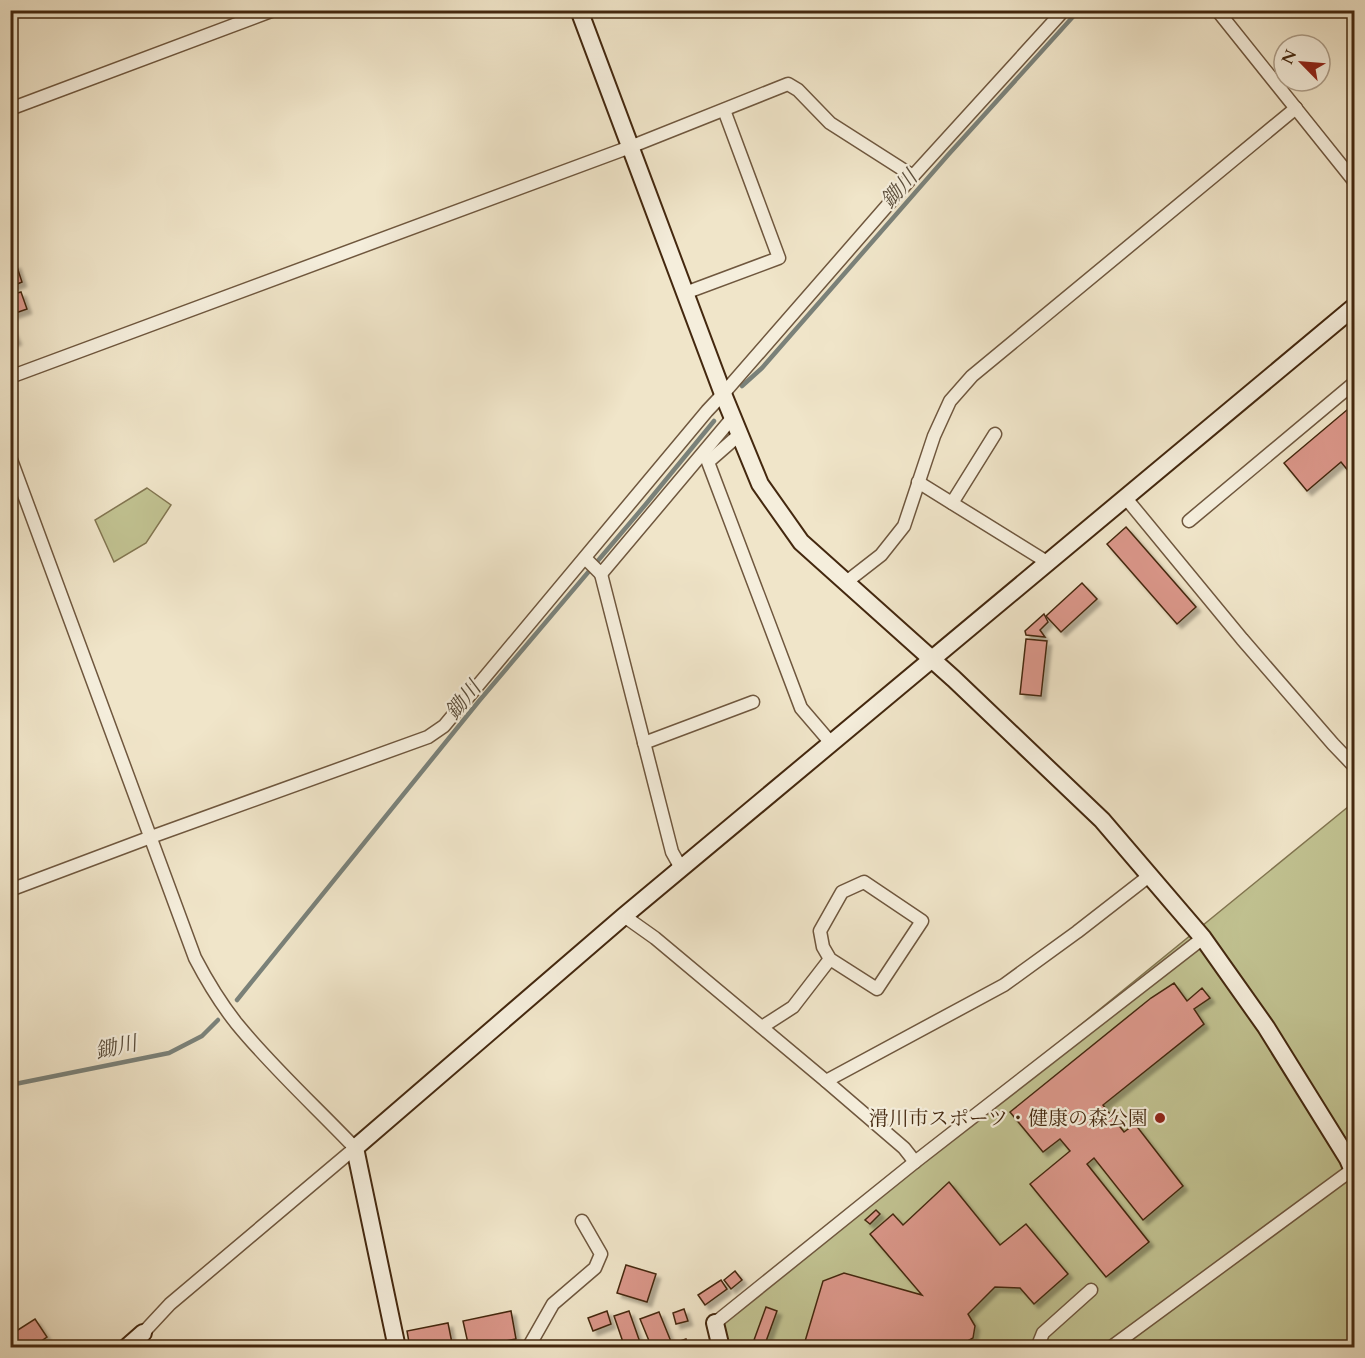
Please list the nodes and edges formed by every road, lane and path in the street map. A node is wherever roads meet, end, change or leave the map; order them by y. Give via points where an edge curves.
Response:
1 (274, 10) edge
2 (579, 10) edge
3 (1064, 10) edge
4 (1216, 10) edge
5 (1296, 108) junction
6 (10, 109) edge
7 (724, 110) junction
8 (630, 147) junction
9 (913, 176) junction
10 (1354, 181) edge
11 (685, 293) junction
12 (1354, 307) edge
13 (10, 377) edge
14 (1354, 383) edge
15 (723, 394) junction
16 (733, 417) junction
17 (740, 434) junction
18 (995, 434) dead end
19 (10, 457) edge
20 (918, 482) junction
21 (1125, 497) junction
22 (952, 503) junction
23 (1189, 521) dead end
24 (587, 559) junction
25 (1047, 562) junction
26 (599, 572) junction
27 (845, 583) junction
28 (931, 659) junction
29 (753, 702) dead end
30 (644, 743) junction
31 (831, 743) junction
32 (1354, 766) edge
33 (151, 837) junction
34 (681, 868) junction
35 (1149, 876) junction
36 (10, 890) edge
37 (624, 916) junction
38 (1203, 938) junction
39 (830, 959) junction
40 (762, 1027) junction
41 (826, 1081) junction
42 (355, 1148) junction
43 (915, 1162) junction
44 (1354, 1171) edge
45 (582, 1221) dead end
46 (1091, 1290) dead end
47 (715, 1323) joint
48 (143, 1333) joint
49 (126, 1347) edge
50 (397, 1347) edge
51 (528, 1347) edge
52 (721, 1347) edge
53 (1037, 1347) edge
54 (1110, 1347) edge

1 - 6 street
2 - 8 street
3 - 9 street
4 - 5 street
5 - 10 street
5 - 20 street via 972,375 950,401
7 - 8 street
7 - 9 street via 788,84 830,123
7 - 11 street via 779,258
8 - 11 street
8 - 13 street
9 - 15 street
11 - 15 street
12 - 21 street
14 - 23 street
15 - 16 street
15 - 24 street
16 - 17 street
16 - 26 street
17 - 27 street via 760,484 801,542
17 - 31 street via 708,462 801,708
18 - 22 street
19 - 33 street
20 - 22 street
20 - 27 street via 904,526 881,555
21 - 25 street
21 - 32 street
22 - 25 street
24 - 26 street
24 - 33 street via 444,726 428,737
25 - 28 street
26 - 30 street
27 - 28 street
28 - 31 street
28 - 35 street via 1102,820
29 - 30 street
30 - 34 street via 672,852
31 - 34 street
33 - 36 street
33 - 42 street via 195,958 209,984 265,1056
34 - 37 street
35 - 38 street
35 - 41 street via 1004,985
37 - 40 street
37 - 42 street
38 - 43 street
38 - 44 street via 1266,1027
39 - 39 street via 878,989 922,921 864,882 842,892 820,931
39 - 40 street via 793,1007
40 - 41 street
41 - 43 street
42 - 48 street via 170,1304
42 - 50 street
43 - 47 street
44 - 54 street
45 - 51 street via 601,1254 595,1268 553,1304
46 - 53 street via 1043,1333
47 - 52 street
48 - 49 street

